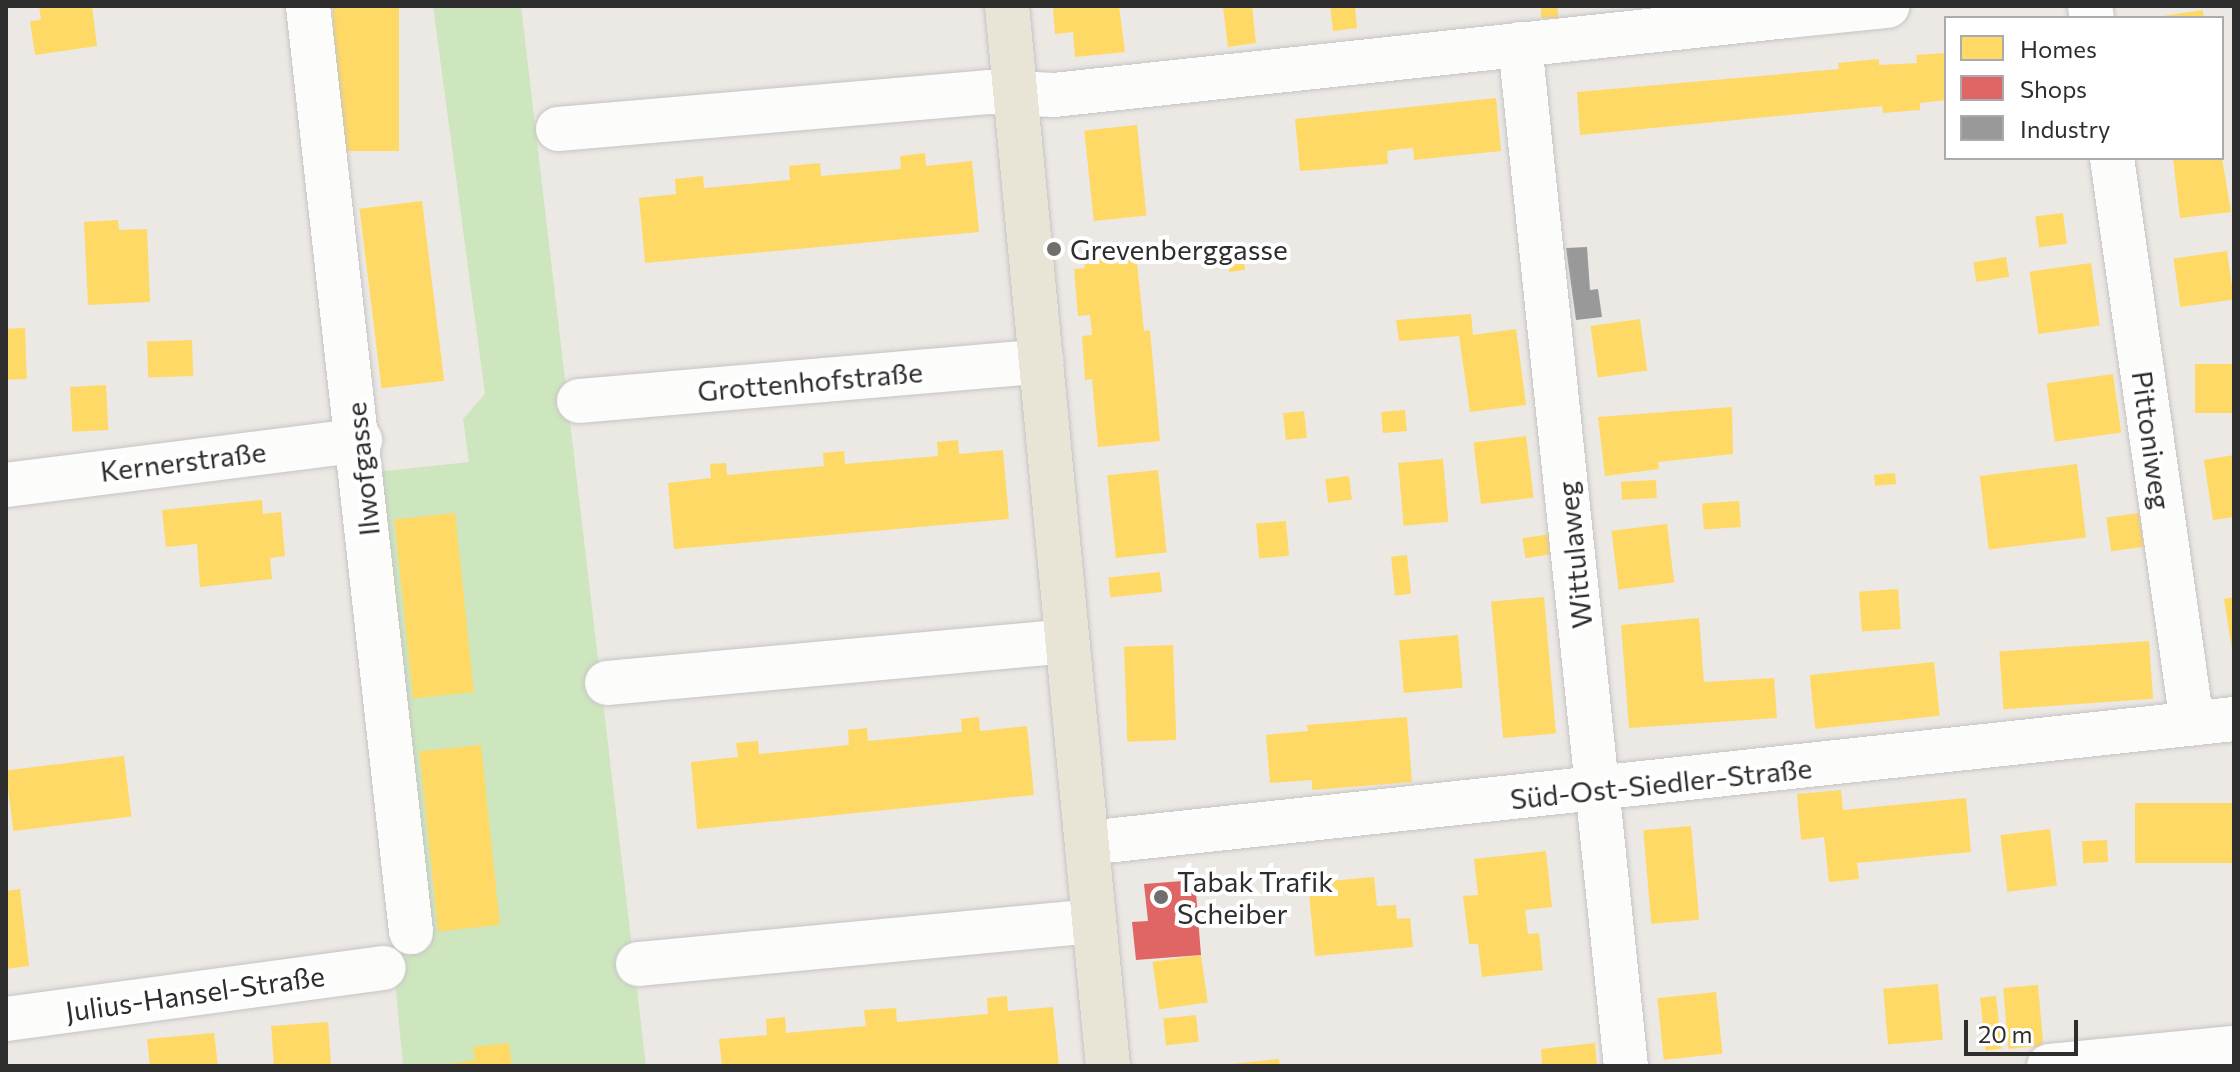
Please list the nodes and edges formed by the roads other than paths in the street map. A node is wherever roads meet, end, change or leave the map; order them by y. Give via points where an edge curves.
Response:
1 (308, 6) edge
2 (1007, 6) edge
3 (1888, 6) edge
4 (1786, 11) edge
5 (1520, 44) junction
6 (1015, 97) junction
7 (558, 129) dead end
8 (2112, 160) edge
9 (1041, 361) junction
10 (579, 401) dead end
11 (360, 440) junction
12 (6, 485) edge
13 (1067, 641) junction
14 (607, 683) dead end
15 (2213, 721) edge
16 (1599, 791) junction
17 (1087, 843) junction
18 (1094, 921) junction
19 (411, 932) dead end
20 (638, 964) dead end
21 (384, 968) dead end
22 (6, 1019) edge
23 (2234, 1048) edge
24 (1108, 1066) edge
25 (1626, 1066) edge
26 (2049, 1066) edge

1 - 11 street, Ilwofgasse
2 - 6 main road
3 - 4 street
4 - 5 street
5 - 6 street
5 - 16 street, Wittulaweg
6 - 7 street via 990,92
6 - 9 main road
8 - 15 street, Pittoniweg
9 - 10 street, Grottenhofstraße
9 - 13 main road
11 - 12 street, Kernerstraße
11 - 19 street, Ilwofgasse
13 - 14 street
13 - 17 main road
15 - 16 street, Süd-Ost-Siedler-Straße
16 - 17 street, Süd-Ost-Siedler-Straße
16 - 25 street, Wittulaweg
17 - 18 main road
18 - 20 street
18 - 24 main road
21 - 22 street, Julius-Hansel-Straße
23 - 26 street

